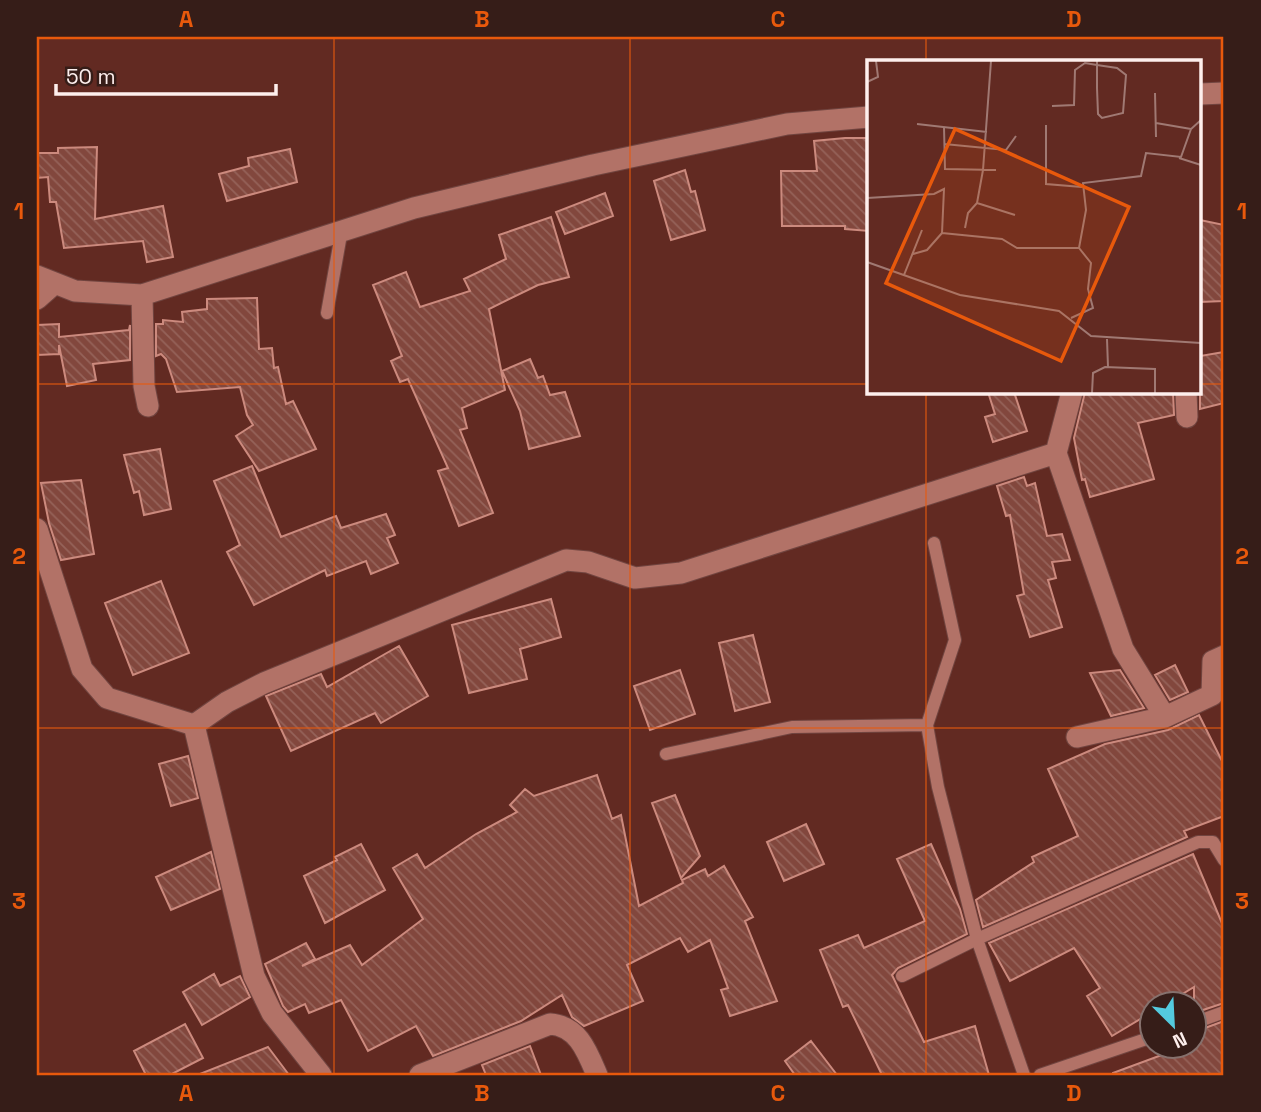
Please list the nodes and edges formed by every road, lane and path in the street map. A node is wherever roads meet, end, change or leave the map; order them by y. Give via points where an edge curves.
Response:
1 (1224, 93) edge
2 (1202, 94) edge
3 (867, 117) edge
4 (342, 229) junction
5 (45, 280) edge
6 (142, 295) junction
7 (37, 299) edge
8 (327, 313) dead end
9 (1071, 394) edge
10 (1186, 394) edge
11 (148, 406) dead end
12 (1187, 417) dead end
13 (1056, 453) junction
14 (37, 529) edge
15 (934, 542) dead end
16 (1224, 656) edge
17 (1165, 718) junction
18 (194, 725) junction
19 (927, 725) junction
20 (1077, 737) dead end
21 (666, 754) dead end
22 (1224, 860) edge
23 (977, 939) junction
24 (902, 976) dead end
25 (1138, 1042) edge
26 (321, 1075) edge
27 (420, 1075) edge
28 (597, 1075) edge
29 (1024, 1075) edge
30 (1040, 1075) edge

1 - 2 street
3 - 4 street via 787,124 414,208
4 - 6 street
4 - 8 lane
5 - 6 street via 75,291
5 - 7 street
6 - 11 street
9 - 13 street
10 - 12 street
13 - 17 street via 1123,649
13 - 18 street via 681,573 635,578 589,562 566,560 264,683
14 - 18 street via 82,669 107,698
15 - 19 lane via 955,640
16 - 17 street via 1213,661 1212,695
17 - 20 street
18 - 26 street via 254,976 272,1013
19 - 21 lane via 792,727
19 - 23 lane
22 - 23 lane via 1213,842 1198,842
23 - 24 lane
23 - 29 lane
25 - 30 lane
27 - 28 street via 550,1024 564,1025 576,1035

